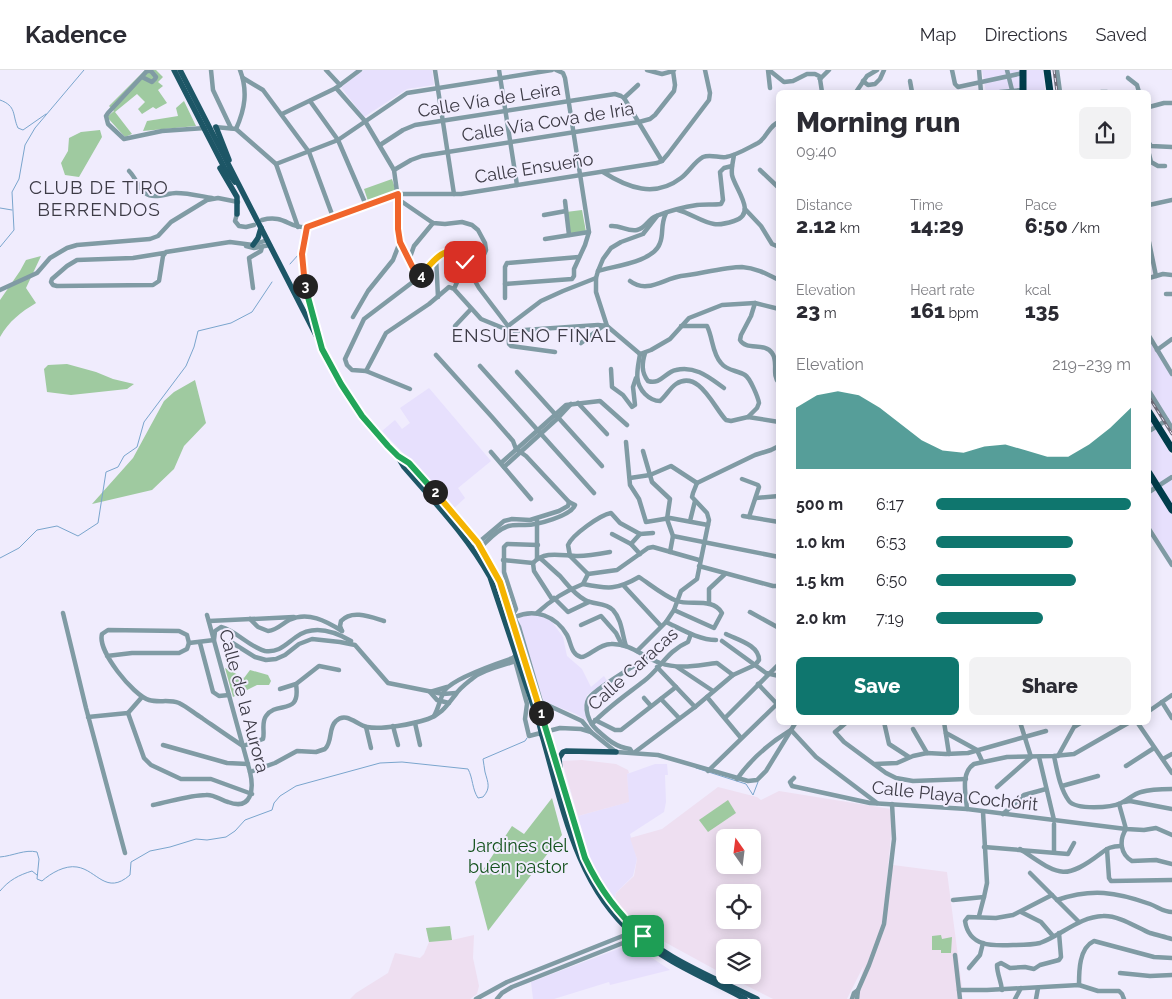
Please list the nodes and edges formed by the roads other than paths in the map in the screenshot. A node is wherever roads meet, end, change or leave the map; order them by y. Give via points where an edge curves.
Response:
1 (174, 70) edge
2 (180, 70) edge
3 (211, 70) edge
4 (240, 70) edge
5 (326, 70) edge
6 (359, 70) edge
7 (434, 70) edge
8 (499, 70) edge
9 (552, 70) edge
10 (556, 70) edge
11 (647, 70) edge
12 (674, 70) edge
13 (705, 70) edge
14 (768, 70) edge
15 (829, 70) edge
16 (877, 70) edge
17 (884, 70) edge
18 (952, 70) edge
19 (979, 70) edge
20 (1007, 70) edge
21 (1047, 70) edge
22 (1057, 70) edge
23 (1023, 71) edge
24 (1009, 76) junction
25 (142, 77) dead end
26 (243, 78) junction
27 (500, 78) junction
28 (1128, 78) dead end
29 (820, 79) junction
30 (910, 80) dead end
31 (863, 81) junction
32 (981, 82) junction
33 (638, 85) dead end
34 (338, 86) junction
35 (437, 88) junction
36 (770, 88) dead end
37 (1049, 89) edge
38 (822, 90) edge
39 (857, 90) edge
40 (912, 90) edge
41 (981, 90) edge
42 (1012, 90) edge
43 (1024, 90) edge
44 (1060, 90) edge
45 (1138, 90) edge
46 (624, 98) junction
47 (310, 101) junction
48 (569, 101) junction
49 (1172, 104) edge
50 (1151, 106) edge
51 (506, 110) junction
52 (282, 114) junction
53 (364, 121) junction
54 (443, 121) junction
55 (638, 122) junction
56 (776, 123) edge
57 (210, 128) junction
58 (234, 128) junction
59 (573, 132) junction
60 (338, 140) junction
61 (511, 142) junction
62 (380, 145) junction
63 (1151, 145) edge
64 (1172, 147) edge
65 (308, 152) junction
66 (447, 152) junction
67 (218, 154) junction
68 (734, 155) junction
69 (662, 161) junction
70 (1151, 162) edge
71 (276, 164) junction
72 (732, 166) junction
73 (1165, 166) dead end
74 (228, 168) junction
75 (394, 170) junction
76 (760, 170) dead end
77 (129, 171) dead end
78 (603, 172) junction
79 (580, 175) junction
80 (517, 185) junction
81 (776, 185) edge
82 (454, 194) junction
83 (398, 197) junction
84 (214, 198) junction
85 (565, 200) dead end
86 (1172, 200) edge
87 (238, 202) junction
88 (366, 205) junction
89 (1151, 205) edge
90 (676, 209) junction
91 (745, 209) junction
92 (566, 211) junction
93 (253, 213) junction
94 (666, 213) junction
95 (237, 214) junction
96 (544, 215) dead end
97 (658, 215) junction
98 (333, 217) junction
99 (262, 220) dead end
100 (433, 223) junction
101 (254, 225) dead end
102 (611, 226) dead end
103 (298, 227) junction
104 (307, 227) junction
105 (261, 228) junction
106 (588, 232) junction
107 (569, 236) junction
108 (545, 239) dead end
109 (400, 242) junction
110 (268, 243) junction
111 (250, 246) junction
112 (776, 246) edge
113 (262, 247) junction
114 (164, 254) junction
115 (436, 257) junction
116 (579, 258) junction
117 (1151, 258) edge
118 (569, 259) junction
119 (409, 260) junction
120 (574, 269) junction
121 (598, 272) junction
122 (1172, 275) edge
123 (1156, 276) junction
124 (1151, 277) edge
125 (418, 278) junction
126 (596, 278) junction
127 (776, 279) edge
128 (630, 281) dead end
129 (505, 284) junction
130 (253, 288) dead end
131 (454, 289) junction
132 (0, 290) edge
133 (1166, 294) dead end
134 (1172, 294) edge
135 (438, 297) junction
136 (505, 298) dead end
137 (755, 303) junction
138 (776, 308) edge
139 (471, 309) junction
140 (352, 318) dead end
141 (455, 326) dead end
142 (605, 326) junction
143 (681, 326) junction
144 (509, 329) junction
145 (1172, 339) edge
146 (1151, 340) edge
147 (581, 343) dead end
148 (322, 349) junction
149 (1157, 350) junction
150 (555, 352) dead end
151 (642, 354) junction
152 (436, 355) dead end
153 (480, 366) dead end
154 (611, 369) dead end
155 (366, 371) junction
156 (517, 372) dead end
157 (1172, 374) edge
158 (636, 378) junction
159 (776, 380) edge
160 (724, 388) dead end
161 (410, 389) dead end
162 (1151, 394) edge
163 (578, 403) junction
164 (1151, 415) edge
165 (556, 416) junction
166 (748, 418) junction
167 (1167, 420) junction
168 (776, 422) edge
169 (627, 425) dead end
170 (1158, 426) junction
171 (1172, 428) edge
172 (1151, 430) edge
173 (539, 432) junction
174 (607, 434) dead end
175 (626, 442) dead end
176 (776, 448) edge
177 (520, 449) junction
178 (1172, 450) edge
179 (643, 451) dead end
180 (490, 452) dead end
181 (398, 456) junction
182 (502, 465) junction
183 (602, 466) dead end
184 (650, 475) junction
185 (1151, 476) edge
186 (1172, 477) edge
187 (630, 478) junction
188 (742, 479) dead end
189 (697, 483) junction
190 (1157, 486) junction
191 (1151, 490) edge
192 (594, 493) dead end
193 (776, 496) edge
194 (756, 498) junction
195 (531, 499) dead end
196 (695, 501) junction
197 (569, 504) junction
198 (1172, 510) edge
199 (743, 516) dead end
200 (749, 517) junction
201 (667, 519) junction
202 (690, 522) junction
203 (776, 522) edge
204 (537, 523) junction
205 (708, 525) junction
206 (1151, 532) edge
207 (653, 533) dead end
208 (612, 534) dead end
209 (640, 534) junction
210 (672, 536) junction
211 (704, 542) junction
212 (631, 544) junction
213 (480, 545) junction
214 (538, 545) junction
215 (474, 550) junction
216 (610, 552) dead end
217 (670, 552) junction
218 (640, 554) junction
219 (570, 556) junction
220 (776, 556) edge
221 (539, 558) junction
222 (503, 560) junction
223 (699, 560) junction
224 (532, 563) junction
225 (1172, 565) edge
226 (699, 566) junction
227 (588, 574) junction
228 (725, 574) junction
229 (583, 584) junction
230 (624, 586) junction
231 (776, 586) edge
232 (569, 589) junction
233 (553, 598) junction
234 (589, 602) junction
235 (678, 602) junction
236 (507, 604) junction
237 (709, 604) junction
238 (674, 610) junction
239 (750, 612) dead end
240 (62, 613) dead end
241 (537, 613) junction
242 (207, 615) dead end
243 (514, 615) junction
244 (298, 617) junction
245 (250, 619) junction
246 (209, 621) junction
247 (384, 621) dead end
248 (666, 622) junction
249 (581, 625) dead end
250 (661, 626) junction
251 (776, 626) edge
252 (342, 631) junction
253 (691, 634) junction
254 (726, 634) dead end
255 (214, 640) junction
256 (716, 640) dead end
257 (351, 641) junction
258 (722, 641) dead end
259 (231, 642) dead end
260 (189, 643) junction
261 (200, 643) junction
262 (624, 645) junction
263 (355, 646) junction
264 (637, 651) junction
265 (107, 656) junction
266 (521, 657) junction
267 (648, 657) junction
268 (659, 665) junction
269 (676, 666) junction
270 (755, 666) junction
271 (776, 667) edge
272 (339, 670) dead end
273 (770, 674) junction
274 (733, 675) junction
275 (776, 675) edge
276 (455, 683) junction
277 (296, 684) junction
278 (758, 684) junction
279 (449, 686) junction
280 (676, 687) junction
281 (280, 689) dead end
282 (458, 691) junction
283 (713, 691) junction
284 (428, 692) junction
285 (443, 694) junction
286 (229, 695) junction
287 (1172, 695) edge
288 (142, 697) junction
289 (707, 697) junction
290 (644, 698) dead end
291 (661, 699) junction
292 (440, 702) junction
293 (1162, 702) junction
294 (449, 703) junction
295 (532, 703) junction
296 (776, 703) edge
297 (651, 706) junction
298 (695, 707) junction
299 (776, 707) edge
300 (1151, 710) edge
301 (128, 713) junction
302 (88, 716) junction
303 (433, 717) junction
304 (679, 718) junction
305 (725, 718) junction
306 (1172, 718) edge
307 (415, 722) junction
308 (594, 722) junction
309 (794, 725) edge
310 (843, 725) edge
311 (885, 725) edge
312 (945, 725) edge
313 (1021, 725) edge
314 (1077, 725) edge
315 (1125, 725) edge
316 (1139, 725) edge
317 (393, 726) junction
318 (366, 727) junction
319 (913, 729) dead end
320 (791, 730) junction
321 (1046, 730) dead end
322 (592, 732) junction
323 (946, 733) junction
324 (544, 734) junction
325 (1025, 737) junction
326 (742, 738) junction
327 (163, 745) dead end
328 (398, 745) dead end
329 (420, 745) dead end
330 (243, 746) junction
331 (371, 748) dead end
332 (1154, 748) junction
333 (977, 750) junction
334 (616, 752) junction
335 (633, 752) junction
336 (927, 753) junction
337 (949, 754) junction
338 (1172, 754) edge
339 (1056, 756) junction
340 (909, 757) junction
341 (1031, 757) junction
342 (1039, 757) junction
343 (1163, 759) junction
344 (982, 761) junction
345 (248, 764) junction
346 (874, 764) junction
347 (1126, 766) dead end
348 (708, 771) junction
349 (250, 772) junction
350 (1172, 773) edge
351 (1098, 776) dead end
352 (794, 778) dead end
353 (737, 779) junction
354 (966, 779) junction
355 (1062, 786) junction
356 (997, 788) dead end
357 (1046, 789) junction
358 (1172, 789) edge
359 (252, 794) junction
360 (565, 796) junction
361 (877, 803) junction
362 (1121, 803) junction
363 (892, 804) junction
364 (153, 805) dead end
365 (967, 809) junction
366 (1172, 809) edge
367 (983, 812) junction
368 (1003, 814) junction
369 (1054, 822) junction
370 (1126, 829) junction
371 (1172, 834) edge
372 (1074, 843) dead end
373 (984, 846) junction
374 (1121, 846) junction
375 (1107, 849) junction
376 (1020, 850) junction
377 (1054, 852) junction
378 (126, 853) dead end
379 (1172, 864) edge
380 (1030, 873) dead end
381 (1172, 880) edge
382 (1052, 895) junction
383 (984, 897) junction
384 (953, 900) dead end
385 (1057, 900) junction
386 (1022, 912) junction
387 (1172, 912) edge
388 (979, 916) junction
389 (1079, 922) junction
390 (630, 925) junction
391 (1059, 933) junction
392 (632, 934) junction
393 (643, 936) junction
394 (1053, 936) junction
395 (1172, 939) edge
396 (983, 943) junction
397 (582, 953) junction
398 (955, 955) dead end
399 (1172, 958) edge
400 (566, 959) junction
401 (584, 959) junction
402 (568, 965) junction
403 (969, 968) dead end
404 (1120, 972) dead end
405 (1172, 975) edge
406 (1079, 985) junction
407 (1021, 988) junction
408 (1038, 988) junction
409 (858, 990) junction
410 (959, 990) junction
411 (1002, 990) junction
412 (483, 997) edge
413 (476, 999) edge
414 (497, 999) edge
415 (745, 999) edge
416 (757, 999) edge
417 (852, 999) edge
418 (857, 999) edge
419 (960, 999) edge
420 (1015, 999) edge
421 (1036, 999) edge
422 (1124, 999) edge

1 - 57 main road
2 - 57 main road
3 - 58 street via 213,90
4 - 26 street
5 - 34 street
6 - 34 street
7 - 35 street
8 - 27 street
9 - 27 street
10 - 48 street via 563,73
11 - 12 street via 662,74
12 - 55 street, Calle Vía Cova de Iria via 674,91 656,115
13 - 69 street via 709,100
14 - 29 street via 784,82 812,74
14 - 36 street
15 - 29 street
16 - 31 street
17 - 31 street via 875,84
18 - 32 street via 956,86
19 - 32 street
20 - 24 street
21 - 37 highway
22 - 44 street
23 - 24 street
23 - 43 highway
24 - 32 street
24 - 42 street
25 - 57 street via 106,116 108,124 121,138
26 - 52 street via 261,88
26 - 58 street via 244,107
27 - 35 street
27 - 51 street
28 - 45 street
29 - 38 street
30 - 40 street
31 - 39 street
32 - 41 street
33 - 46 street
34 - 47 street
34 - 53 street
35 - 53 street via 403,94
35 - 54 street
46 - 48 street, Calle Vía de Leira via 615,94
46 - 55 street
47 - 52 street
47 - 60 street
48 - 51 street, Calle Vía de Leira
48 - 59 street
49 - 50 street
51 - 54 street, Calle Vía de Leira
51 - 61 street
52 - 65 street
53 - 60 street
53 - 62 street
54 - 62 street, Calle Vía de Leira via 411,126
54 - 66 street
55 - 59 street, Calle Vía Cova de Iria
55 - 69 street
56 - 68 street via 760,141
57 - 58 street
57 - 67 main road
57 - 74 main road
58 - 71 street
59 - 61 street, Calle Vía Cova de Iria
59 - 79 street
60 - 65 street
60 - 88 street
61 - 66 street, Calle Vía Cova de Iria
61 - 80 street
62 - 75 street
63 - 64 street
65 - 71 street
65 - 98 street
66 - 75 street, Calle Vía Cova de Iria via 416,158
66 - 82 street
67 - 74 main road
67 - 87 main road via 218,163
68 - 72 street
68 - 78 street via 702,158 681,178 656,190 627,185
69 - 78 street, Calle Ensueño
70 - 73 street
71 - 103 street
72 - 90 street via 720,172 721,204
72 - 91 street via 733,178
74 - 93 main road
75 - 83 street
76 - 81 street
77 - 84 street via 147,195 176,193
78 - 79 street, Calle Ensueño
79 - 80 street, Calle Ensueño
79 - 106 street
80 - 82 street, Calle Ensueño
82 - 83 street, Calle Ensueño
83 - 88 street, Calle Ensueño
83 - 100 street
83 - 109 street
84 - 87 street
84 - 132 street via 171,222 158,236 66,248 50,258 37,273
85 - 92 street
86 - 89 street
87 - 95 main road
88 - 98 street, Calle Ensueño
90 - 91 street via 718,224 741,218
90 - 94 street
91 - 112 street
92 - 96 street
92 - 107 street
93 - 95 main road via 246,210
93 - 105 main road
94 - 97 street
94 - 121 street via 655,252 640,260
95 - 101 street via 239,226
97 - 102 street via 636,230
97 - 121 street via 643,234 611,248
98 - 104 street, Calle Ensueño
99 - 103 street via 275,218
100 - 119 street via 414,246
100 - 144 street via 462,222 478,230 486,250 475,281
103 - 104 street
104 - 148 main road via 302,248 304,279
105 - 110 main road
105 - 111 main road via 258,238
106 - 107 street
106 - 116 street
107 - 108 street
109 - 119 street
109 - 140 street via 391,264 368,291
110 - 111 street
110 - 113 street
110 - 148 main road
111 - 113 street
111 - 114 street via 222,243
113 - 130 street via 249,258
114 - 114 street via 77,260 66,266 51,282 57,286 153,285 159,280
115 - 125 street
115 - 131 street via 449,251 463,254 464,266
115 - 135 street
116 - 118 street
116 - 120 street
117 - 123 street
118 - 120 street
118 - 129 street via 507,263
119 - 125 street
120 - 129 street via 570,280
121 - 126 street
122 - 123 street
123 - 124 street
125 - 155 street via 364,319 346,362 356,371
126 - 142 street via 596,292
126 - 144 street via 541,301
127 - 128 street via 742,267 646,286 637,286
129 - 136 street
131 - 135 street via 448,287
131 - 139 street
133 - 134 street
135 - 155 street via 386,333
137 - 138 street
137 - 143 street via 722,305 689,318
137 - 159 street via 740,340 745,345 766,348 771,352
139 - 141 street
139 - 144 street via 487,322
142 - 144 street
142 - 147 street
142 - 151 street
143 - 151 street via 670,339
143 - 166 street via 707,326 721,364 748,378 759,403
144 - 150 street via 511,346
145 - 149 street
146 - 149 street
148 - 181 main road via 362,416
149 - 157 street
151 - 158 street
151 - 160 street via 642,368 648,381 656,382 675,370 691,370 706,375
152 - 177 street
153 - 173 street
154 - 158 street via 612,386 632,407 635,405
155 - 161 street
156 - 165 street
158 - 166 street via 640,388 657,401 679,382 694,383 704,390 726,420
162 - 167 street
163 - 165 street
163 - 169 street via 600,401
163 - 174 street
164 - 170 highway
165 - 173 street
165 - 183 street
166 - 168 street
167 - 170 street
167 - 171 street
170 - 172 street
170 - 178 highway
173 - 177 street
173 - 192 street
175 - 187 street
176 - 189 street
177 - 182 street
177 - 197 street
179 - 184 street
180 - 182 street
181 - 213 main road via 409,463
181 - 215 main road
182 - 195 street
184 - 187 street
184 - 189 street via 671,466
184 - 201 street via 653,484 670,500
185 - 190 highway
186 - 190 street
187 - 201 street via 646,522
188 - 194 street via 758,485
189 - 196 street via 692,493
190 - 191 street
190 - 198 highway
193 - 194 street
194 - 200 street
196 - 202 street
196 - 205 street via 708,515
197 - 204 street
197 - 204 street via 575,505 565,515
199 - 200 street
200 - 203 street
201 - 202 street
201 - 210 street
202 - 205 street
204 - 213 street via 500,527
204 - 214 street
205 - 211 street
206 - 225 street
207 - 209 street
208 - 212 street
209 - 212 street
209 - 219 street via 609,513 571,540 568,545
210 - 211 street
210 - 217 street
211 - 220 street
211 - 223 street
212 - 218 street
213 - 215 street
213 - 236 main road via 500,582
214 - 221 street
214 - 222 street via 507,544
215 - 266 main road via 494,587
216 - 219 street
217 - 218 street via 653,547
217 - 223 street
218 - 227 street via 617,570
219 - 221 street via 550,554
219 - 227 street
221 - 224 street
221 - 232 street via 561,577
222 - 224 street
222 - 243 street via 516,609
223 - 226 street
224 - 233 street
226 - 228 street
226 - 235 street via 697,578 682,591
227 - 229 street
228 - 231 street
228 - 237 street via 709,589
229 - 230 street via 604,588
229 - 232 street
230 - 235 street via 640,577
230 - 250 street
232 - 233 street
232 - 234 street
233 - 234 street via 568,612
233 - 241 street
234 - 262 street via 614,611 620,621
235 - 237 street
235 - 238 street
236 - 243 street
236 - 266 main road
237 - 238 street via 722,612 714,628
238 - 248 street
239 - 251 street
240 - 302 street
241 - 243 street
241 - 262 street via 557,623 567,635 574,653 580,657 604,644
242 - 246 street, Calle de la Aurora
243 - 266 street
244 - 245 street
244 - 245 street via 272,631 258,627
244 - 252 street via 317,618
245 - 246 street
246 - 255 street, Calle de la Aurora
247 - 252 street via 360,615 346,616 341,620
248 - 250 street
248 - 253 street
249 - 262 street via 601,616
250 - 264 street
252 - 257 street
253 - 256 street
253 - 268 street, Calle Caracas via 688,642 677,647
254 - 270 street via 756,651 760,658
255 - 257 street via 215,630 221,627 265,651 280,649 308,631 336,632
255 - 261 street
255 - 286 street, Calle de la Aurora
257 - 263 street
258 - 270 street
259 - 263 street via 266,660 285,655 312,638
260 - 261 street
260 - 265 street via 174,653
260 - 265 street via 187,635 179,631 108,630 100,637
261 - 286 street via 213,692 219,696
262 - 264 street
263 - 284 street via 388,683
264 - 267 street
265 - 288 street
266 - 276 street via 480,670
266 - 282 street via 478,674
266 - 295 main road
266 - 295 street
266 - 322 street via 541,702 582,721
267 - 268 street
267 - 308 street via 590,697 587,709
268 - 269 street
268 - 280 street
268 - 308 street, Calle Caracas
269 - 274 street via 717,663
269 - 283 street
270 - 273 street
270 - 274 street
271 - 273 street
272 - 277 street via 319,666
273 - 275 street
273 - 278 street
274 - 283 street
276 - 279 street
276 - 282 street
277 - 281 street
277 - 330 street via 295,702 266,716 263,739
278 - 296 street
278 - 305 street
279 - 284 street
279 - 285 street
280 - 291 street
280 - 298 street
282 - 285 street
282 - 294 street
283 - 289 street
284 - 285 street
284 - 292 street
285 - 292 street
286 - 330 street, Calle de la Aurora
287 - 293 street
288 - 301 street
288 - 330 street via 178,703
289 - 298 street
289 - 305 street
290 - 297 street
291 - 297 street
291 - 304 street
292 - 294 street
292 - 303 street
293 - 300 street
293 - 306 street
294 - 303 street
295 - 322 street via 525,719 529,736 560,728
295 - 324 main road, bridge
297 - 308 street via 621,730
298 - 304 street
299 - 326 street
301 - 302 street
301 - 359 street via 144,758 151,765 181,779 211,779
302 - 378 street
303 - 307 street
304 - 335 street
305 - 326 street
307 - 317 street
307 - 329 street
308 - 335 street via 614,744
309 - 320 street
310 - 346 street via 835,732
311 - 340 street via 889,744
312 - 323 street
313 - 325 street
314 - 339 street
315 - 339 street via 1078,752
316 - 332 street
317 - 318 street
317 - 328 street
318 - 331 street
318 - 349 street via 347,717 342,718 333,726 331,741 325,749 297,751
319 - 336 street
320 - 353 street via 748,764
320 - 353 street via 766,772 754,781
320 - 361 street via 816,757
321 - 325 street
322 - 334 street
323 - 333 street
323 - 337 street
324 - 360 main road
324 - 392 main road via 561,801 584,868 605,902
325 - 333 street
325 - 341 street
326 - 348 street
327 - 345 street via 227,763
330 - 345 street, Calle de la Aurora
332 - 343 street
332 - 347 street
333 - 337 street
333 - 344 street
334 - 335 street
334 - 360 main road via 563,752 559,760
335 - 348 street via 658,755
336 - 337 street
336 - 340 street
338 - 343 street
339 - 342 street
339 - 355 street
340 - 346 street via 897,763
341 - 342 street
341 - 344 street
341 - 356 street
342 - 357 street
343 - 350 street
344 - 354 street via 970,766
345 - 349 street, Calle de la Aurora
346 - 354 street via 891,777 902,780
348 - 353 street
349 - 359 street, Calle de la Aurora
351 - 355 street
352 - 361 street, Calle Playa Cochórit via 790,782 792,786
354 - 365 street
355 - 362 street via 1069,801 1079,806
357 - 368 street via 1024,796
357 - 369 street
358 - 362 street via 1141,792
359 - 364 street via 236,804 207,794
360 - 390 main road via 590,869 609,900
361 - 363 street, Calle Playa Cochórit
362 - 366 street via 1130,801
362 - 370 street
363 - 365 street, Calle Playa Cochórit
363 - 409 street via 894,838 884,924
365 - 367 street, Calle Playa Cochórit
367 - 368 street, Calle Playa Cochórit
367 - 373 street
368 - 369 street, Calle Playa Cochórit
369 - 370 street, Calle Playa Cochórit
369 - 377 street
370 - 371 street, Calle Playa Cochórit via 1156,828
370 - 374 street
372 - 377 street via 1069,853
373 - 376 street
373 - 383 street via 987,883
374 - 375 street
374 - 379 street via 1132,861 1156,860
375 - 376 street via 1078,869 1063,872
375 - 381 street via 1111,881
376 - 377 street
380 - 382 street
382 - 385 street
382 - 386 street
383 - 384 street
383 - 388 street
385 - 387 street via 1080,893 1106,892
385 - 389 street
386 - 388 street via 1004,917
386 - 394 street via 1041,922
388 - 396 street via 968,916 965,921 972,938
389 - 391 street
389 - 395 street via 1106,916
390 - 392 main road
390 - 393 main road
391 - 394 street
391 - 411 street via 1060,959 1040,964 1034,969 998,964 997,974
392 - 393 main road
392 - 397 street
392 - 401 street via 628,941
392 - 415 main road via 685,968
393 - 416 main road via 690,965
394 - 396 street via 1034,944 999,946
396 - 403 street via 980,956
397 - 400 street
397 - 401 street via 580,957
398 - 410 street
399 - 406 street via 1154,957 1094,941 1087,946 1082,958
400 - 402 street
400 - 412 street via 507,982
401 - 402 street
402 - 414 street via 512,987
404 - 405 street
406 - 408 street
406 - 422 street via 1098,991 1119,991
407 - 408 street
407 - 411 street
407 - 420 street
408 - 421 street
409 - 417 street
409 - 418 street
410 - 411 street
410 - 419 street
412 - 413 street

